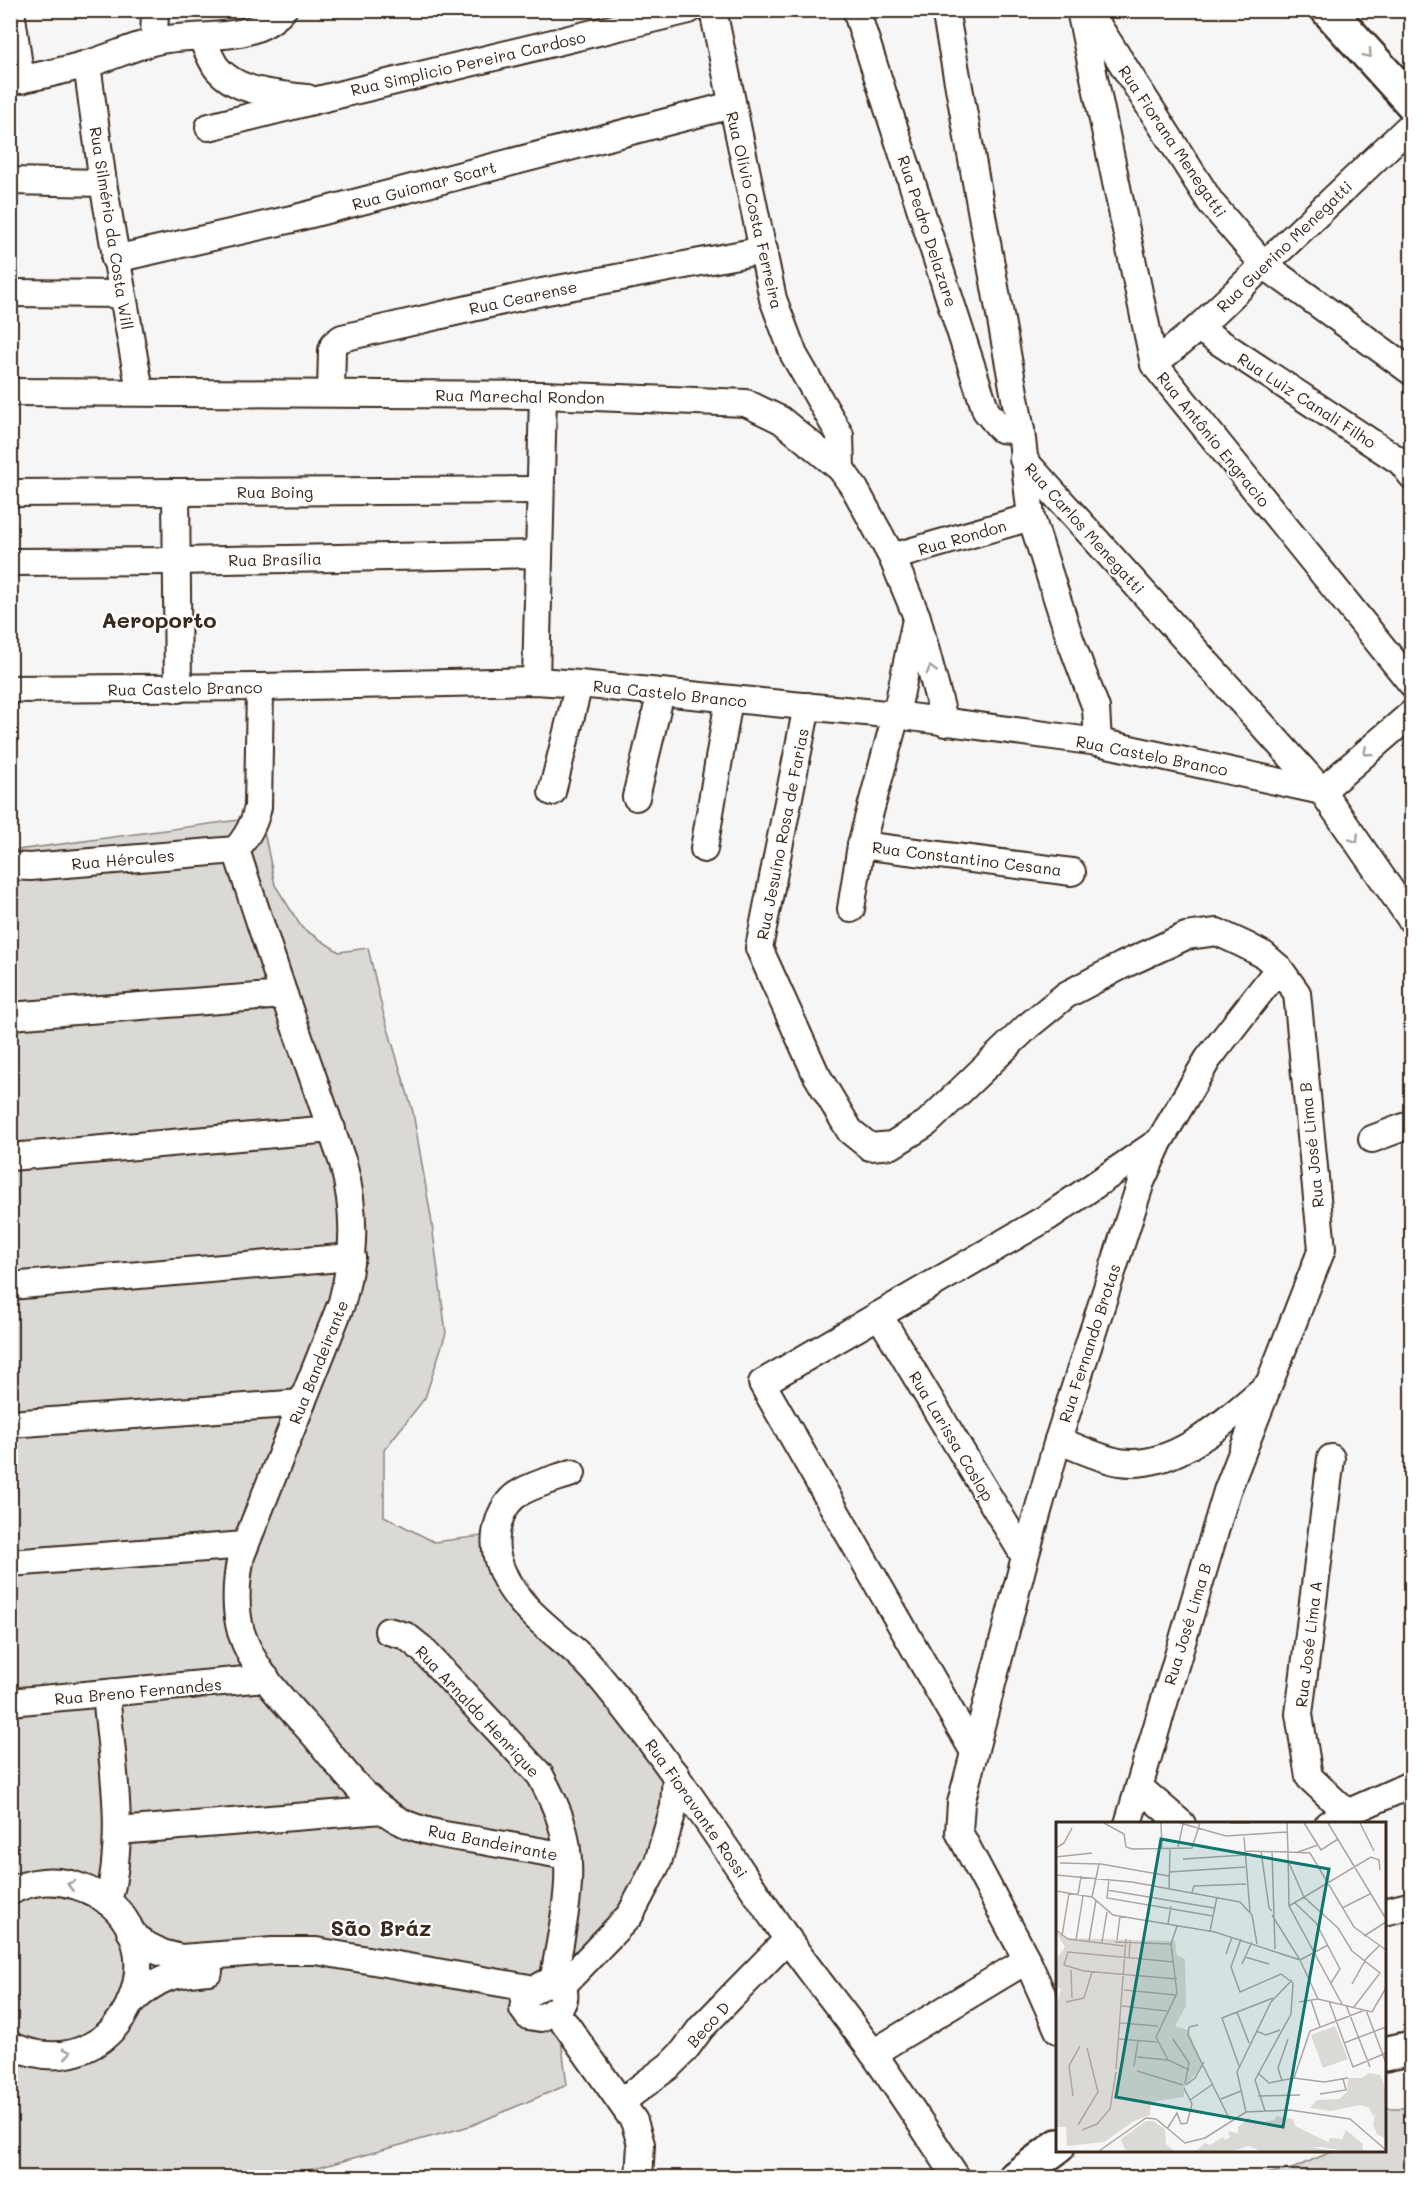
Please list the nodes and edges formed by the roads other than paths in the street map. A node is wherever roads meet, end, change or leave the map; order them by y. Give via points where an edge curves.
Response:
1 (11, 10) edge
2 (155, 10) edge
3 (689, 10) edge
4 (713, 10) edge
5 (856, 10) edge
6 (945, 10) edge
7 (1080, 10) edge
8 (1088, 10) edge
9 (1328, 10) edge
10 (279, 15) edge
11 (201, 38) junction
12 (154, 41) junction
13 (87, 64) junction
14 (16, 80) edge
15 (317, 99) junction
16 (1412, 103) edge
17 (732, 105) junction
18 (1412, 124) edge
19 (209, 128) dead end
20 (10, 181) edge
21 (103, 183) junction
22 (764, 250) junction
23 (115, 259) junction
24 (1264, 265) junction
25 (10, 293) edge
26 (121, 294) junction
27 (1198, 328) junction
28 (1154, 364) junction
29 (1412, 372) edge
30 (10, 392) edge
31 (140, 392) junction
32 (331, 393) junction
33 (543, 394) junction
34 (1021, 431) junction
35 (1023, 459) junction
36 (841, 469) junction
37 (1412, 476) edge
38 (540, 490) junction
39 (176, 492) junction
40 (10, 493) edge
41 (1031, 517) junction
42 (539, 554) junction
43 (892, 557) junction
44 (176, 561) junction
45 (10, 562) edge
46 (917, 617) junction
47 (536, 681) junction
48 (579, 684) junction
49 (1412, 684) edge
50 (260, 687) junction
51 (178, 688) junction
52 (10, 689) edge
53 (661, 692) junction
54 (729, 699) junction
55 (807, 706) junction
56 (1412, 714) edge
57 (896, 715) junction
58 (945, 723) junction
59 (1098, 742) junction
60 (1322, 791) junction
61 (552, 792) dead end
62 (636, 797) dead end
63 (861, 845) junction
64 (704, 849) dead end
65 (236, 850) junction
66 (10, 866) edge
67 (1072, 872) dead end
68 (851, 909) dead end
69 (1412, 921) edge
70 (1280, 968) junction
71 (284, 995) junction
72 (10, 1016) edge
73 (1412, 1124) edge
74 (332, 1129) junction
75 (1372, 1139) dead end
76 (1159, 1142) junction
77 (870, 1147) joint
78 (10, 1157) edge
79 (352, 1257) junction
80 (10, 1286) edge
81 (879, 1316) junction
82 (1270, 1383) junction
83 (302, 1402) junction
84 (10, 1424) edge
85 (1058, 1440) junction
86 (1331, 1458) dead end
87 (572, 1473) dead end
88 (245, 1545) junction
89 (1025, 1557) junction
90 (10, 1563) edge
91 (388, 1631) dead end
92 (266, 1678) junction
93 (106, 1694) junction
94 (10, 1702) edge
95 (974, 1752) junction
96 (676, 1774) junction
97 (1412, 1784) edge
98 (1139, 1787) junction
99 (383, 1810) junction
100 (1337, 1818) edge
101 (1129, 1822) edge
102 (1180, 1822) edge
103 (117, 1831) junction
104 (567, 1856) junction
105 (13, 1887) edge
106 (108, 1902) junction
107 (1412, 1905) edge
108 (1386, 1912) edge
109 (130, 1931) junction
110 (788, 1939) junction
111 (1027, 1960) junction
112 (543, 1991) junction
113 (132, 2002) junction
114 (1056, 2025) edge
115 (1412, 2048) edge
116 (873, 2053) junction
117 (15, 2054) edge
118 (1386, 2054) edge
119 (621, 2102) junction
120 (1056, 2147) edge
121 (639, 2178) edge
122 (957, 2178) edge
123 (1015, 2178) edge

1 - 14 street
2 - 12 street
3 - 15 street, Rua Simplicio Pereira Cardoso
4 - 17 street, Rua Olívio Costa Ferreira
5 - 34 street, Rua Pedro Delazare via 986,411 1001,429
6 - 34 street, Rua Carlos Menegatti
7 - 28 street, Rua Antônio Engracio
8 - 24 street, Rua Fiorana Menegatti via 1211,202
9 -> 16 main road
10 - 11 street via 249,31
11 - 12 street
11 - 15 street, Rua Simplicio Pereira Cardoso via 215,65 237,84
12 - 13 street
13 - 14 street
13 - 21 street, Rua Silmério da Costa Will
15 - 19 street, Rua Simplicio Pereira Cardoso
17 - 22 street, Rua Olívio Costa Ferreira
17 - 23 street, Rua Guiomar Scart via 292,219
18 - 24 street, Rua Guerino Menegatti
20 - 21 street
21 - 23 street, Rua Silmério da Costa Will
22 - 32 street, Rua Cearense via 542,292 342,338 333,344
22 - 36 street, Rua Olívio Costa Ferreira via 773,299 794,355 840,435
23 - 26 street, Rua Silmério da Costa Will
24 - 27 street, Rua Guerino Menegatti
24 - 29 street, Rua Fiorana Menegatti
25 - 26 street
26 - 31 street, Rua Silmério da Costa Will
27 - 28 street, Rua Guerino Menegatti
27 - 37 street, Rua Luiz Canali Filho via 1401,462
28 - 49 street, Rua Antônio Engracio
30 - 31 street, Rua Marechal Rondon
31 - 32 street, Rua Marechal Rondon
32 - 33 street, Rua Marechal Rondon
33 - 36 street, Rua Marechal Rondon via 746,403 781,420
33 - 38 street
34 - 35 street, Rua Carlos Menegatti
35 - 41 street
35 - 60 street, Rua Carlos Menegatti
36 - 43 street, Rua Marechal Rondon
38 - 39 street, Rua Boing
38 - 42 street
39 - 40 street, Rua Boing
39 - 44 street
41 - 43 street, Rua Rondon
41 - 59 street via 1096,708
42 - 44 street, Rua Brasília
42 - 47 street
43 - 46 street, Rua Marechal Rondon
44 - 45 street, Rua Brasília
44 - 51 street
46 - 57 street
58 -> 46 street, Rua Marechal Rondon
47 - 48 street, Rua Castelo Branco
47 - 50 street, Rua Castelo Branco
48 - 53 street, Rua Castelo Branco
48 - 61 street
50 - 51 street, Rua Castelo Branco
50 - 65 street via 258,807 254,822
51 - 52 street, Rua Castelo Branco
53 - 54 street, Rua Castelo Branco
53 - 62 street
54 - 55 street, Rua Castelo Branco
54 - 64 street
55 - 57 street, Rua Castelo Branco
55 - 77 street, Rua Jesuíno Rosa de Farias via 759,948 816,1074 850,1131
56 -> 60 street
57 - 58 street, Rua Castelo Branco
57 - 63 street
58 - 59 street, Rua Castelo Branco
59 - 60 street, Rua Castelo Branco
60 -> 69 street, Rua Carlos Menegatti
63 - 67 street, Rua Constantino Cesana
63 - 68 street
65 - 66 street, Rua Hércules
65 - 71 street, Rua Bandeirante
70 - 76 street, Rua Fernando Brotas via 1208,1059
70 - 77 street, Rua José Lima B via 1264,955 1217,932 1186,936 1066,995 927,1123 892,1145
70 - 82 street, Rua José Lima B via 1297,993 1322,1249
71 - 72 street
71 - 74 street, Rua Bandeirante
73 - 75 street
74 - 78 street
74 - 79 street, Rua Bandeirante via 350,1190
76 - 81 street via 1048,1217
76 - 85 street, Rua Fernando Brotas via 1141,1182
79 - 80 street
79 - 83 street, Rua Bandeirante via 342,1302
81 - 89 street, Rua Larissa Coslop
81 - 95 street via 762,1383
82 - 85 street via 1202,1439 1167,1456 1119,1462
82 - 98 street, Rua José Lima B via 1227,1491
83 - 84 street
83 - 88 street, Rua Bandeirante
85 - 89 street, Rua Fernando Brotas
86 - 100 street, Rua José Lima A via 1299,1714 1309,1777
87 - 96 street, Rua Fioravante Rossi via 519,1492 507,1505 499,1520 497,1556 523,1606 604,1682
88 - 90 street
88 - 92 street, Rua Bandeirante via 236,1581 236,1607 252,1657
89 - 95 street, Rua Fernando Brotas
91 - 104 street, Rua Arnaldo Henrique via 406,1636 421,1648 540,1775 562,1824
92 - 93 street, Rua Breno Fernandes
92 - 99 street, Rua Bandeirante via 362,1791
93 - 94 street, Rua Breno Fernandes
93 - 103 street
95 - 111 street, Rua Fernando Brotas via 961,1803 959,1832
96 - 110 street, Rua Fioravante Rossi
96 - 112 street via 674,1807 658,1862 630,1916
97 - 100 street
98 - 101 street, Rua José Lima B
98 - 102 street
99 - 103 street
99 - 104 street, Rua Bandeirante via 404,1823 433,1833
103 - 106 street via 117,1857
104 - 112 street, Rua Arnaldo Henrique via 566,1898
106 -> 105 street via 65,1882
106 - 109 street
107 - 108 street
109 - 112 street via 144,1944 181,1958 316,1951
109 - 113 street via 138,1966
110 - 116 street, Rua Fioravante Rossi
110 - 119 street, Beco D via 669,2066
111 - 114 street, Rua Fernando Brotas
111 - 116 street
112 - 113 street via 294,1965 182,1973 146,1988
112 - 119 street, Rua Arnaldo Henrique via 564,1991 565,2000 552,2011
117 -> 113 street via 68,2054 88,2047 121,2021
115 - 118 main road
116 - 122 street, Rua Fioravante Rossi
119 - 121 street via 639,2132
120 - 123 main road

